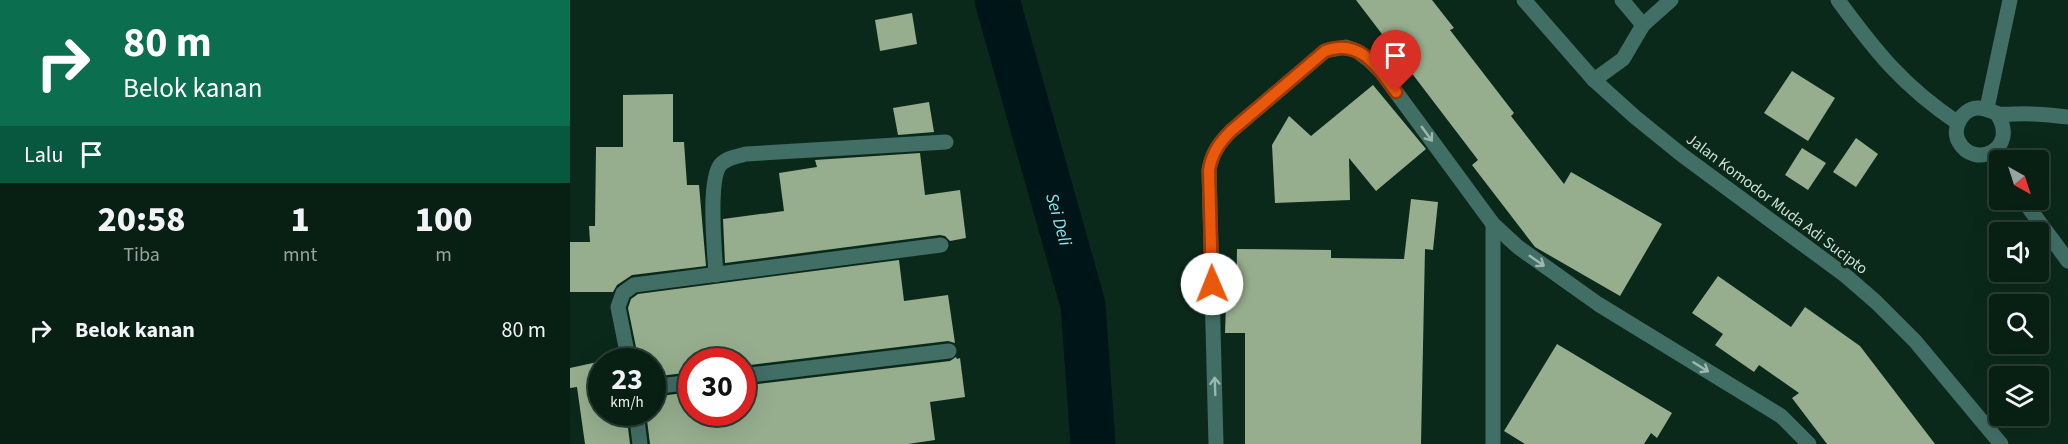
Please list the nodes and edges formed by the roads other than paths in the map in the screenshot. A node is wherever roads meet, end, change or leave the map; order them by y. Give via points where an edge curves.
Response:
1 (1524, 0) edge
2 (1622, 0) edge
3 (1671, 0) edge
4 (1838, 0) edge
5 (2010, 0) edge
6 (1643, 25) junction
7 (1594, 80) junction
8 (1992, 111) junction
9 (2068, 117) edge
10 (1958, 123) junction
11 (946, 142) dead end
12 (1994, 150) edge
13 (1989, 153) edge
14 (2030, 210) edge
15 (1493, 224) junction
16 (941, 245) dead end
17 (2068, 261) edge
18 (716, 275) junction
19 (626, 348) edge
20 (949, 351) dead end
21 (756, 374) edge
22 (638, 426) edge
23 (640, 444) edge
24 (1216, 444) edge
25 (1493, 444) edge
26 (1809, 444) edge
27 (2001, 444) edge

1 - 7 street, Jalan Komodor Muda Adi Sucipto
2 - 6 street
3 - 6 street
4 - 10 street via 1896,74
5 - 8 street
6 - 7 street via 1623,59
7 - 27 street, Jalan Komodor Muda Adi Sucipto via 1682,155 1869,296 1915,340
8 - 9 street
8 - 10 street via 1975,108 1964,113
8 - 12 street via 2003,123 2004,135
10 - 13 street via 1958,141 1964,149 1971,154
11 - 18 street via 746,154 724,162 715,173 713,192
14 - 17 street
24 -> 15 street via 1211,159 1231,131 1325,51 1346,46 1370,60
15 - 25 street
15 -> 26 street via 1518,247 1598,304 1781,416
16 - 18 street
18 - 19 street via 626,289 618,307
20 - 21 street
22 - 23 street

